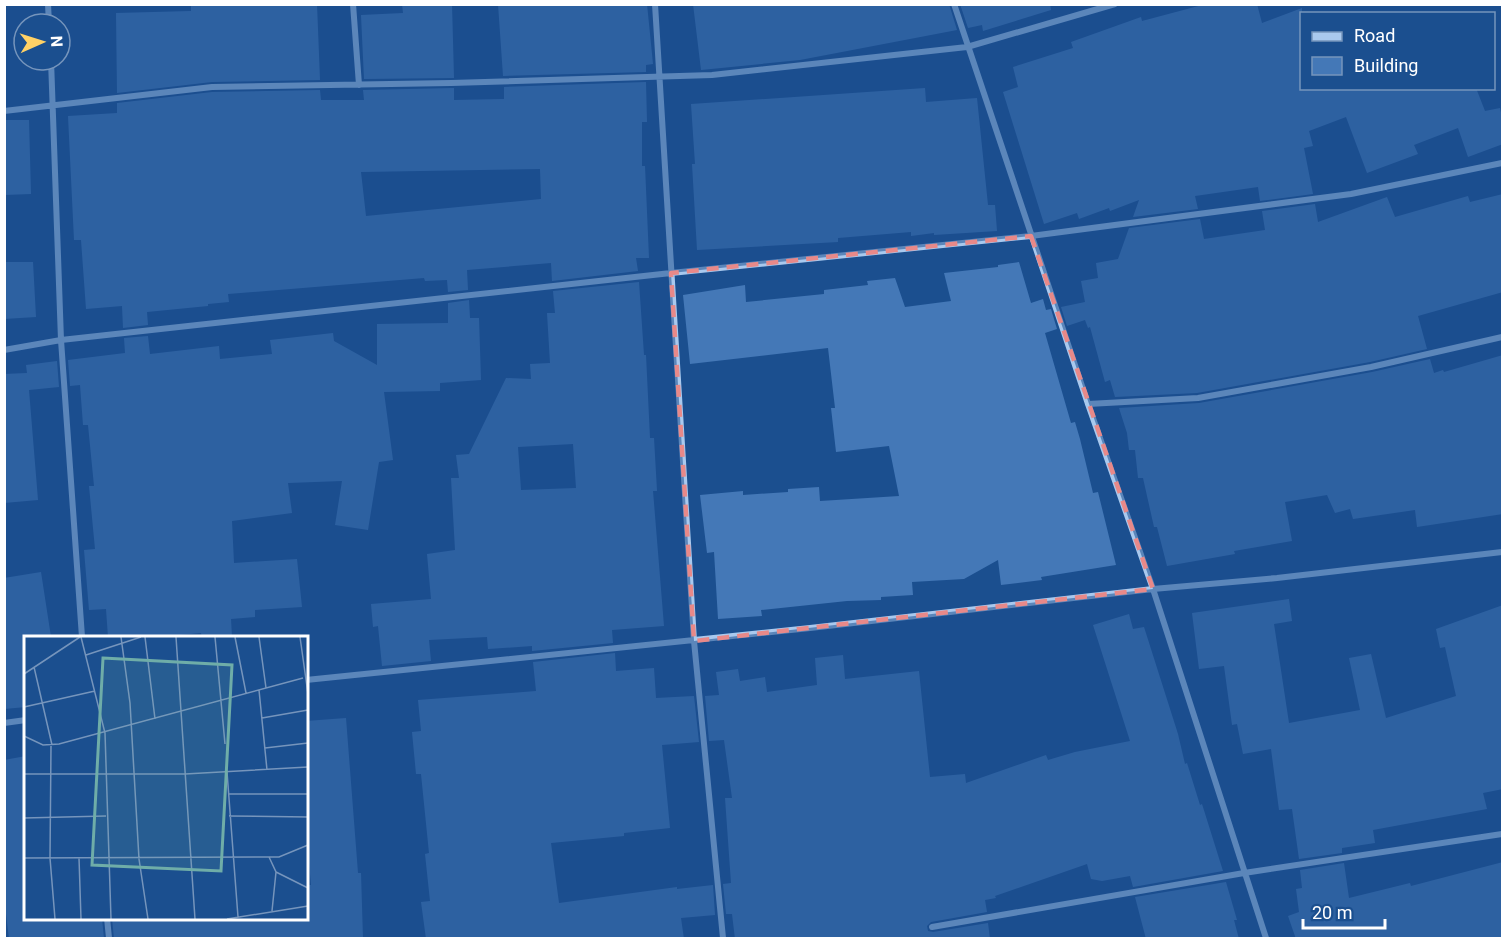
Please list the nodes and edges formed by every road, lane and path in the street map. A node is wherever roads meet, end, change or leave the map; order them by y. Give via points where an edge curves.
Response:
1 (353, 4) edge
2 (655, 4) edge
3 (954, 4) edge
4 (1115, 4) edge
5 (967, 47) junction
6 (52, 72) edge
7 (658, 77) junction
8 (359, 85) junction
9 (53, 104) junction
10 (4, 111) edge
11 (1503, 163) edge
12 (1031, 236) junction
13 (671, 273) junction
14 (1503, 337) edge
15 (61, 340) junction
16 (4, 350) edge
17 (1088, 404) junction
18 (1503, 552) edge
19 (1153, 589) junction
20 (82, 636) edge
21 (694, 640) junction
22 (308, 680) edge
23 (24, 720) edge
24 (4, 723) edge
25 (1503, 834) edge
26 (1245, 873) junction
27 (107, 919) edge
28 (932, 927) dead end
29 (109, 939) edge
30 (723, 939) edge
31 (1266, 939) edge

1 - 8 street
2 - 7 street
3 - 5 street
4 - 5 street
5 - 7 street via 712,75
5 - 12 street
6 - 9 street
7 - 8 street
7 - 13 street
8 - 9 street via 212,87
9 - 10 street
9 - 15 street
11 - 12 street via 1351,194
12 - 13 street
12 - 17 street
13 - 15 street
13 - 21 street
14 - 17 street via 1198,398
15 - 16 street
15 - 20 street
17 - 19 street
18 - 19 street
19 - 21 street
19 - 26 street
21 - 22 street
21 - 30 street
23 - 24 street
25 - 26 street
26 - 28 street
26 - 31 street
27 - 29 street

